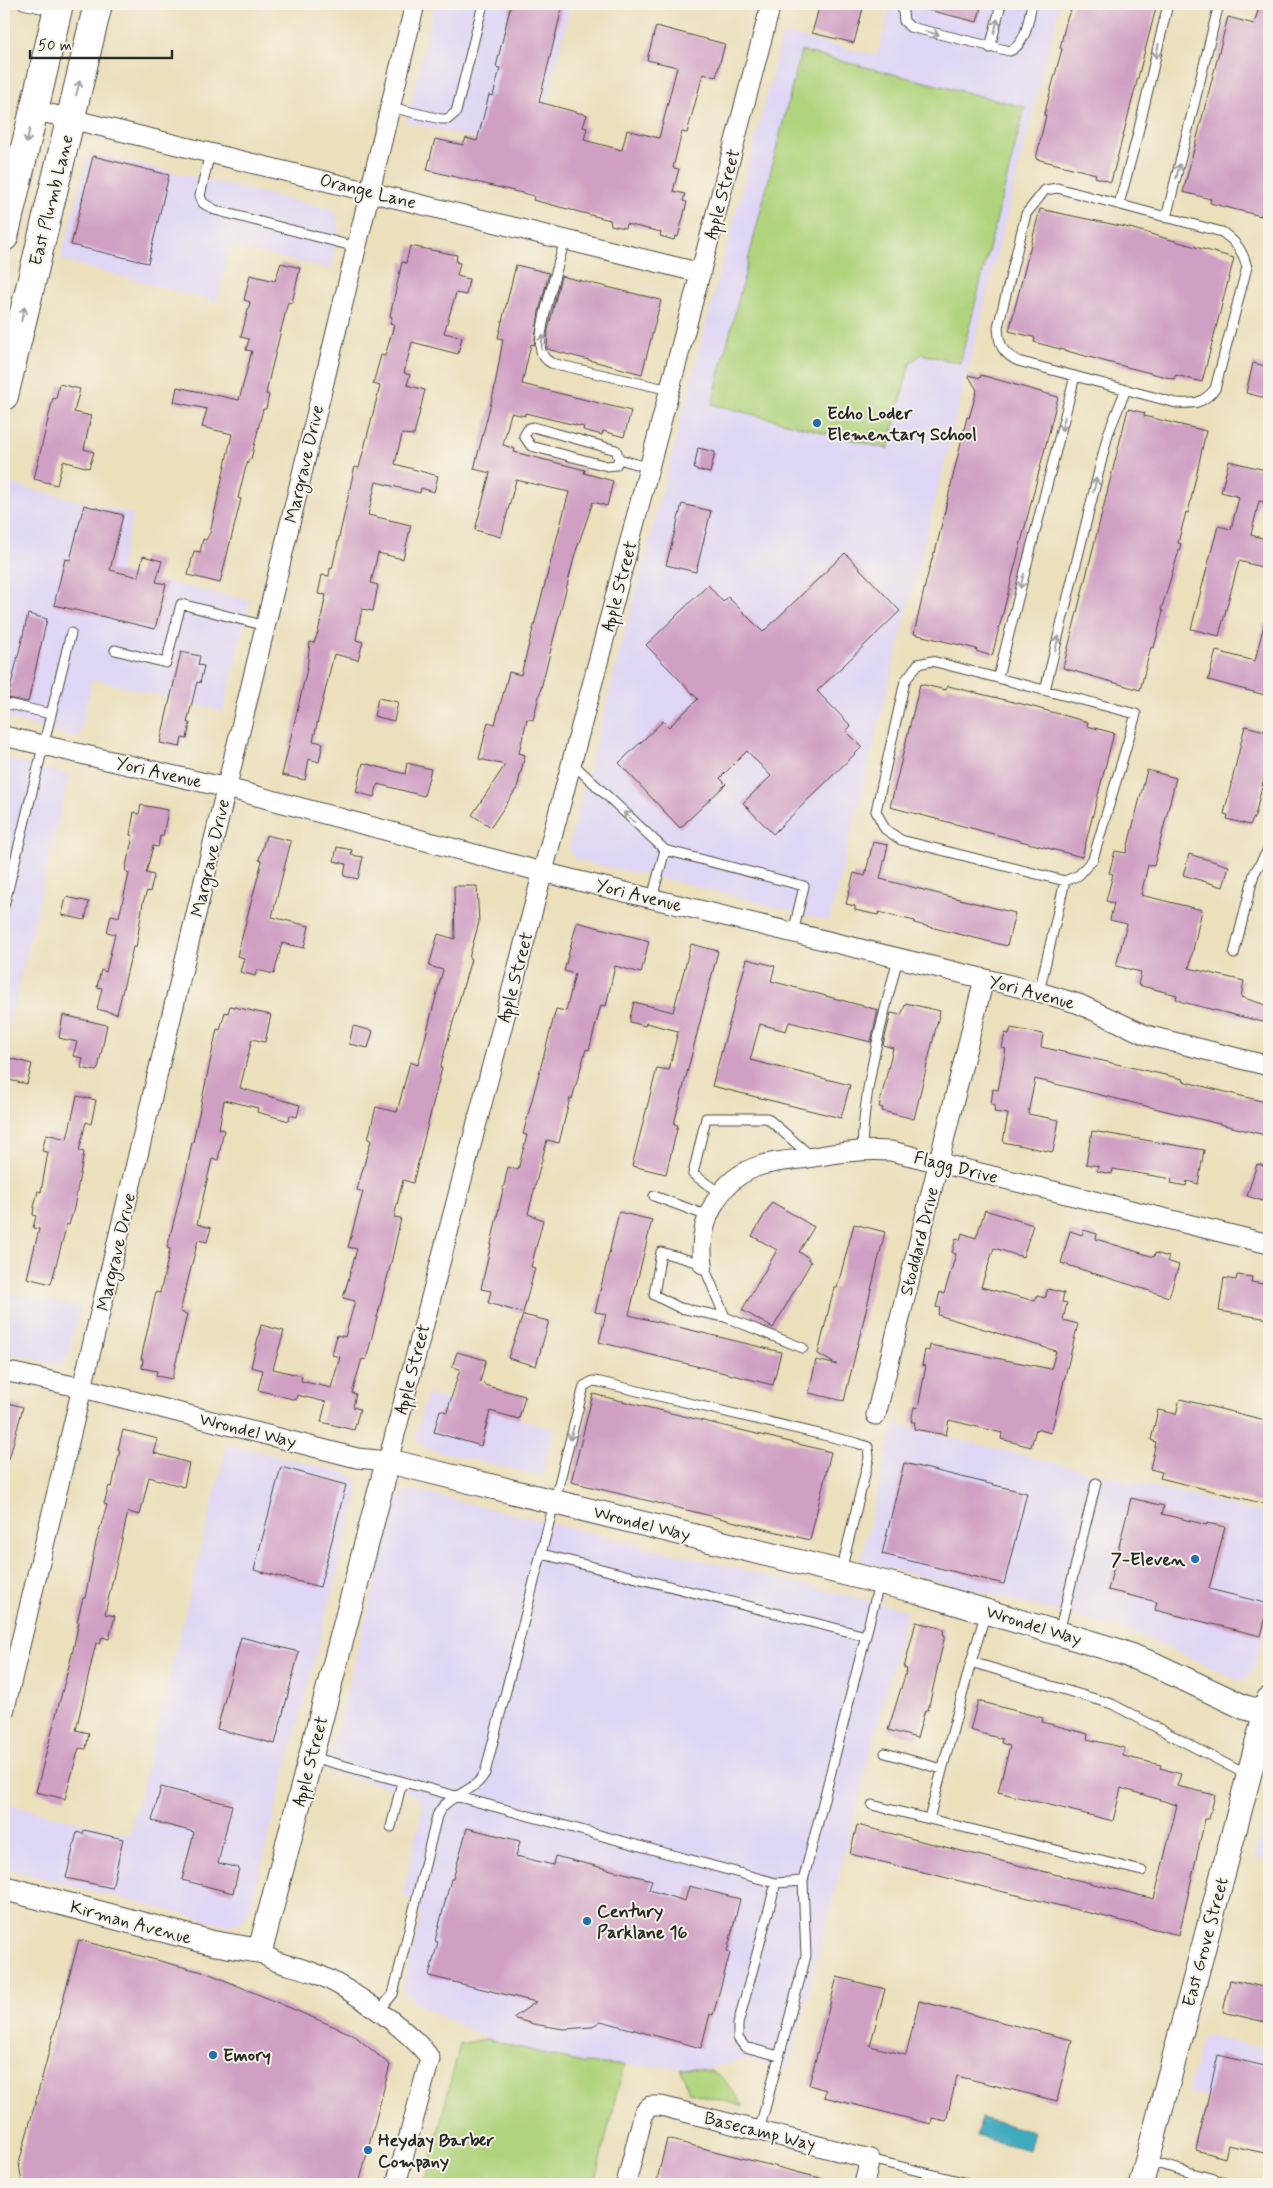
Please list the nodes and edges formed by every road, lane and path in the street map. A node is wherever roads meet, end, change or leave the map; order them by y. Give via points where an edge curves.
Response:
1 (23, 4) edge
2 (100, 4) edge
3 (415, 4) edge
4 (483, 4) edge
5 (771, 4) edge
6 (902, 4) edge
7 (1001, 4) edge
8 (1032, 4) edge
9 (1168, 4) edge
10 (1219, 4) edge
11 (58, 8) edge
12 (990, 48) junction
13 (390, 107) junction
14 (34, 110) junction
15 (71, 119) junction
16 (210, 152) junction
17 (370, 191) junction
18 (1118, 204) junction
19 (1166, 218) junction
20 (4, 237) edge
21 (565, 239) junction
22 (356, 246) junction
23 (701, 273) junction
24 (1075, 376) junction
25 (1126, 389) junction
26 (670, 390) junction
27 (4, 396) edge
28 (619, 459) junction
29 (650, 468) junction
30 (266, 626) junction
31 (71, 634) dead end
32 (115, 650) dead end
33 (998, 677) junction
34 (1045, 690) junction
35 (4, 703) edge
36 (51, 714) junction
37 (4, 736) edge
38 (43, 745) junction
39 (572, 763) junction
40 (227, 788) junction
41 (1269, 848) edge
42 (665, 850) junction
43 (542, 872) junction
44 (1065, 881) junction
45 (652, 898) junction
46 (4, 906) edge
47 (792, 933) junction
48 (1234, 954) dead end
49 (898, 958) junction
50 (984, 979) junction
51 (1040, 992) junction
52 (1269, 1066) edge
53 (862, 1149) junction
54 (813, 1157) junction
55 (939, 1162) junction
56 (721, 1194) junction
57 (654, 1196) dead end
58 (708, 1216) junction
59 (1269, 1244) edge
60 (703, 1264) junction
61 (725, 1317) junction
62 (803, 1348) dead end
63 (4, 1371) edge
64 (83, 1388) junction
65 (876, 1415) dead end
66 (388, 1461) junction
67 (1096, 1483) dead end
68 (554, 1502) junction
69 (542, 1554) junction
70 (841, 1572) junction
71 (880, 1581) junction
72 (987, 1611) junction
73 (1059, 1632) junction
74 (866, 1636) junction
75 (970, 1662) junction
76 (1268, 1709) edge
77 (4, 1712) edge
78 (885, 1753) dead end
79 (312, 1757) junction
80 (942, 1769) junction
81 (1249, 1776) junction
82 (402, 1782) junction
83 (456, 1797) junction
84 (872, 1805) dead end
85 (929, 1819) junction
86 (391, 1827) dead end
87 (1142, 1871) dead end
88 (803, 1881) junction
89 (776, 1882) junction
90 (4, 1888) edge
91 (260, 1951) junction
92 (379, 2011) junction
93 (779, 2056) junction
94 (759, 2131) junction
95 (870, 2159) junction
96 (1147, 2160) junction
97 (396, 2184) edge
98 (626, 2184) edge
99 (864, 2184) edge
100 (971, 2184) edge
101 (1141, 2184) edge
102 (1232, 2184) edge

1 - 11 lane
15 -> 2 main road, East Plumb Lane
3 - 13 street, Margrave Drive
4 - 13 lane via 456,112 448,119 441,119
5 - 23 street, Apple Street
6 -> 12 lane via 904,21 910,27
12 -> 7 lane
8 - 12 lane via 1017,48 1010,51
9 -> 18 lane
19 -> 10 lane
11 - 14 main road, East Plumb Lane
13 - 17 street, Margrave Drive
14 - 15 street, Orange Lane
14 -> 20 main road, East Plumb Lane
15 - 16 street, Orange Lane
27 -> 15 main road, East Plumb Lane
16 - 17 street, Orange Lane
16 - 22 lane via 200,196 203,203 215,210
17 - 21 street, Orange Lane
17 - 22 street, Margrave Drive
18 - 19 lane
18 - 24 lane via 1057,188 1046,190 1026,214 1023,223 998,327 999,343 1006,354 1018,361
19 - 25 lane via 1222,232 1244,253 1247,267 1215,389 1206,399 1194,404 1176,403
21 - 23 street, Orange Lane
26 -> 21 lane via 545,359 540,344
22 - 30 street, Margrave Drive
23 - 26 street, Apple Street
24 - 25 lane
24 -> 33 lane
34 -> 25 lane via 1108,434
26 - 29 street, Apple Street
28 - 28 lane via 616,450 533,428 529,428 524,436 531,446 607,466 616,465
28 - 29 lane
29 - 39 street, Apple Street
30 - 32 lane via 181,604 166,663
30 - 40 street, Margrave Drive
31 - 36 lane
33 - 34 lane
33 - 44 lane via 932,661 918,664 905,681 876,812 885,829 901,840
34 - 44 lane via 1136,714 1092,859 1079,875
35 - 36 lane
36 - 38 lane
37 - 38 street, Yori Avenue
38 - 40 street, Yori Avenue
38 - 46 lane
42 -> 39 lane
39 - 43 street, Apple Street
40 - 43 street, Yori Avenue
40 - 64 street, Margrave Drive
41 - 48 lane via 1254,874
42 - 45 lane
42 - 47 lane via 804,886
43 - 45 street, Yori Avenue
43 - 66 street, Apple Street
44 - 51 lane
45 - 47 street, Yori Avenue
47 - 49 street, Yori Avenue
49 - 50 street, Yori Avenue
49 - 53 lane via 872,1060
50 - 51 street, Yori Avenue
50 - 55 street, Stoddard Drive
51 - 52 street, Yori Avenue via 1079,1004 1146,1034
53 - 54 street, Flagg Drive
53 - 55 street, Flagg Drive via 891,1151
54 - 56 street, Flagg Drive via 762,1165 742,1174
54 - 56 lane via 767,1118 706,1118 693,1174
55 - 59 street, Flagg Drive
55 - 65 street, Stoddard Drive
56 - 58 street, Flagg Drive
57 - 58 lane
58 - 60 street, Flagg Drive via 701,1246
60 - 61 lane
60 - 61 lane via 661,1252 654,1295 680,1308
61 - 62 lane
63 - 64 street, Wrondel Way
64 - 66 street, Wrondel Way via 348,1455
64 - 77 street, Margrave Drive
66 - 68 street, Wrondel Way
66 - 79 street, Apple Street
67 - 73 lane
68 - 69 lane
68 - 70 street, Wrondel Way
70 -> 68 lane via 869,1458 868,1448 857,1442 593,1381 584,1386
69 - 74 lane
69 - 83 lane via 486,1773 480,1783
70 - 71 street, Wrondel Way
71 - 72 street, Wrondel Way
71 - 74 lane
72 - 73 street, Wrondel Way
72 - 75 lane
73 - 76 street, Wrondel Way via 1155,1665 1244,1707
74 - 88 lane
75 - 80 lane
75 - 81 lane via 1112,1704
76 - 81 street, East Grove Street
78 - 80 lane
79 - 82 lane
79 - 91 street, Apple Street
80 - 85 lane
81 - 96 street, East Grove Street
82 - 83 lane
82 - 86 lane
83 - 89 lane
83 - 92 lane via 441,1806 437,1816 393,1994
84 - 85 lane
85 - 87 lane
88 - 89 lane
88 - 93 lane via 806,1956
89 - 93 lane via 738,2024 738,2038 745,2047
90 - 91 street, Kirman Avenue via 213,1944
91 - 92 street via 270,1960 326,1978
92 - 97 street via 430,2058
93 - 94 lane
94 - 95 street, Basecamp Way
94 - 98 street, Basecamp Way via 650,2106 644,2112
95 - 99 street
95 - 100 lane
96 - 101 street, East Grove Street
96 - 102 lane

